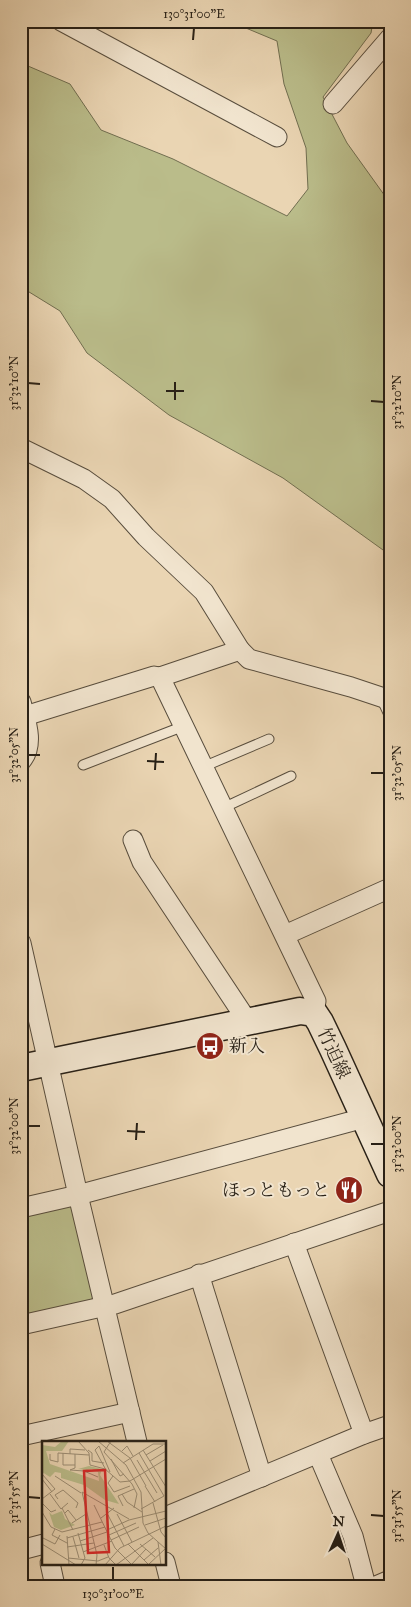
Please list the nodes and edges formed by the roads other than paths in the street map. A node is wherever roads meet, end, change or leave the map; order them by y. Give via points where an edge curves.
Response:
1 (61, 21) edge
2 (390, 38) edge
3 (333, 104) dead end
4 (278, 136) dead end
5 (21, 448) edge
6 (240, 650) junction
7 (160, 677) junction
8 (386, 699) edge
9 (23, 709) edge
10 (390, 717) edge
11 (184, 726) junction
12 (269, 739) dead end
13 (21, 761) edge
14 (83, 765) dead end
15 (203, 767) junction
16 (291, 776) dead end
17 (223, 808) junction
18 (133, 840) dead end
19 (390, 888) edge
20 (285, 935) junction
21 (21, 943) edge
22 (314, 1013) junction
23 (248, 1022) junction
24 (48, 1063) junction
25 (21, 1068) edge
26 (364, 1118) junction
27 (390, 1174) edge
28 (78, 1195) junction
29 (21, 1208) edge
30 (390, 1210) edge
31 (294, 1242) junction
32 (199, 1274) junction
33 (105, 1306) junction
34 (21, 1325) edge
35 (130, 1412) junction
36 (390, 1425) edge
37 (364, 1434) junction
38 (21, 1436) edge
39 (137, 1441) edge
40 (318, 1454) junction
41 (262, 1477) junction
42 (166, 1518) edge
43 (42, 1545) edge
44 (21, 1550) edge
45 (50, 1564) edge
46 (165, 1564) edge
47 (390, 1580) edge
48 (55, 1586) edge
49 (170, 1586) edge
50 (366, 1586) edge
51 (376, 1586) edge

1 - 4 street
2 - 3 street
5 - 6 street via 84,479 112,499 204,592
6 - 7 street
6 - 8 street via 249,659 260,663
7 - 9 street
7 - 11 street
8 - 10 lane
9 - 13 street via 29,737 25,757
11 - 14 lane
11 - 15 street
12 - 15 lane
15 - 17 street
16 - 17 lane
17 - 20 street
18 - 23 street via 142,862
19 - 20 street
20 - 22 street via 316,1001
21 - 24 street
22 - 23 street, 竹迫線 via 300,1011
22 - 26 street, 竹迫線
23 - 24 street, 竹迫線
24 - 25 street, 竹迫線
24 - 28 street
26 - 27 street, 竹迫線
26 - 28 street
28 - 29 street
28 - 33 street
30 - 31 street
31 - 32 street
31 - 37 street
32 - 33 street
32 - 41 street
33 - 34 street
33 - 35 street
35 - 38 street
35 - 39 street
36 - 37 street
37 - 40 street
40 - 41 street
40 - 50 street via 353,1536
41 - 42 street
43 - 44 street
45 - 48 street
46 - 49 street
47 - 51 street

